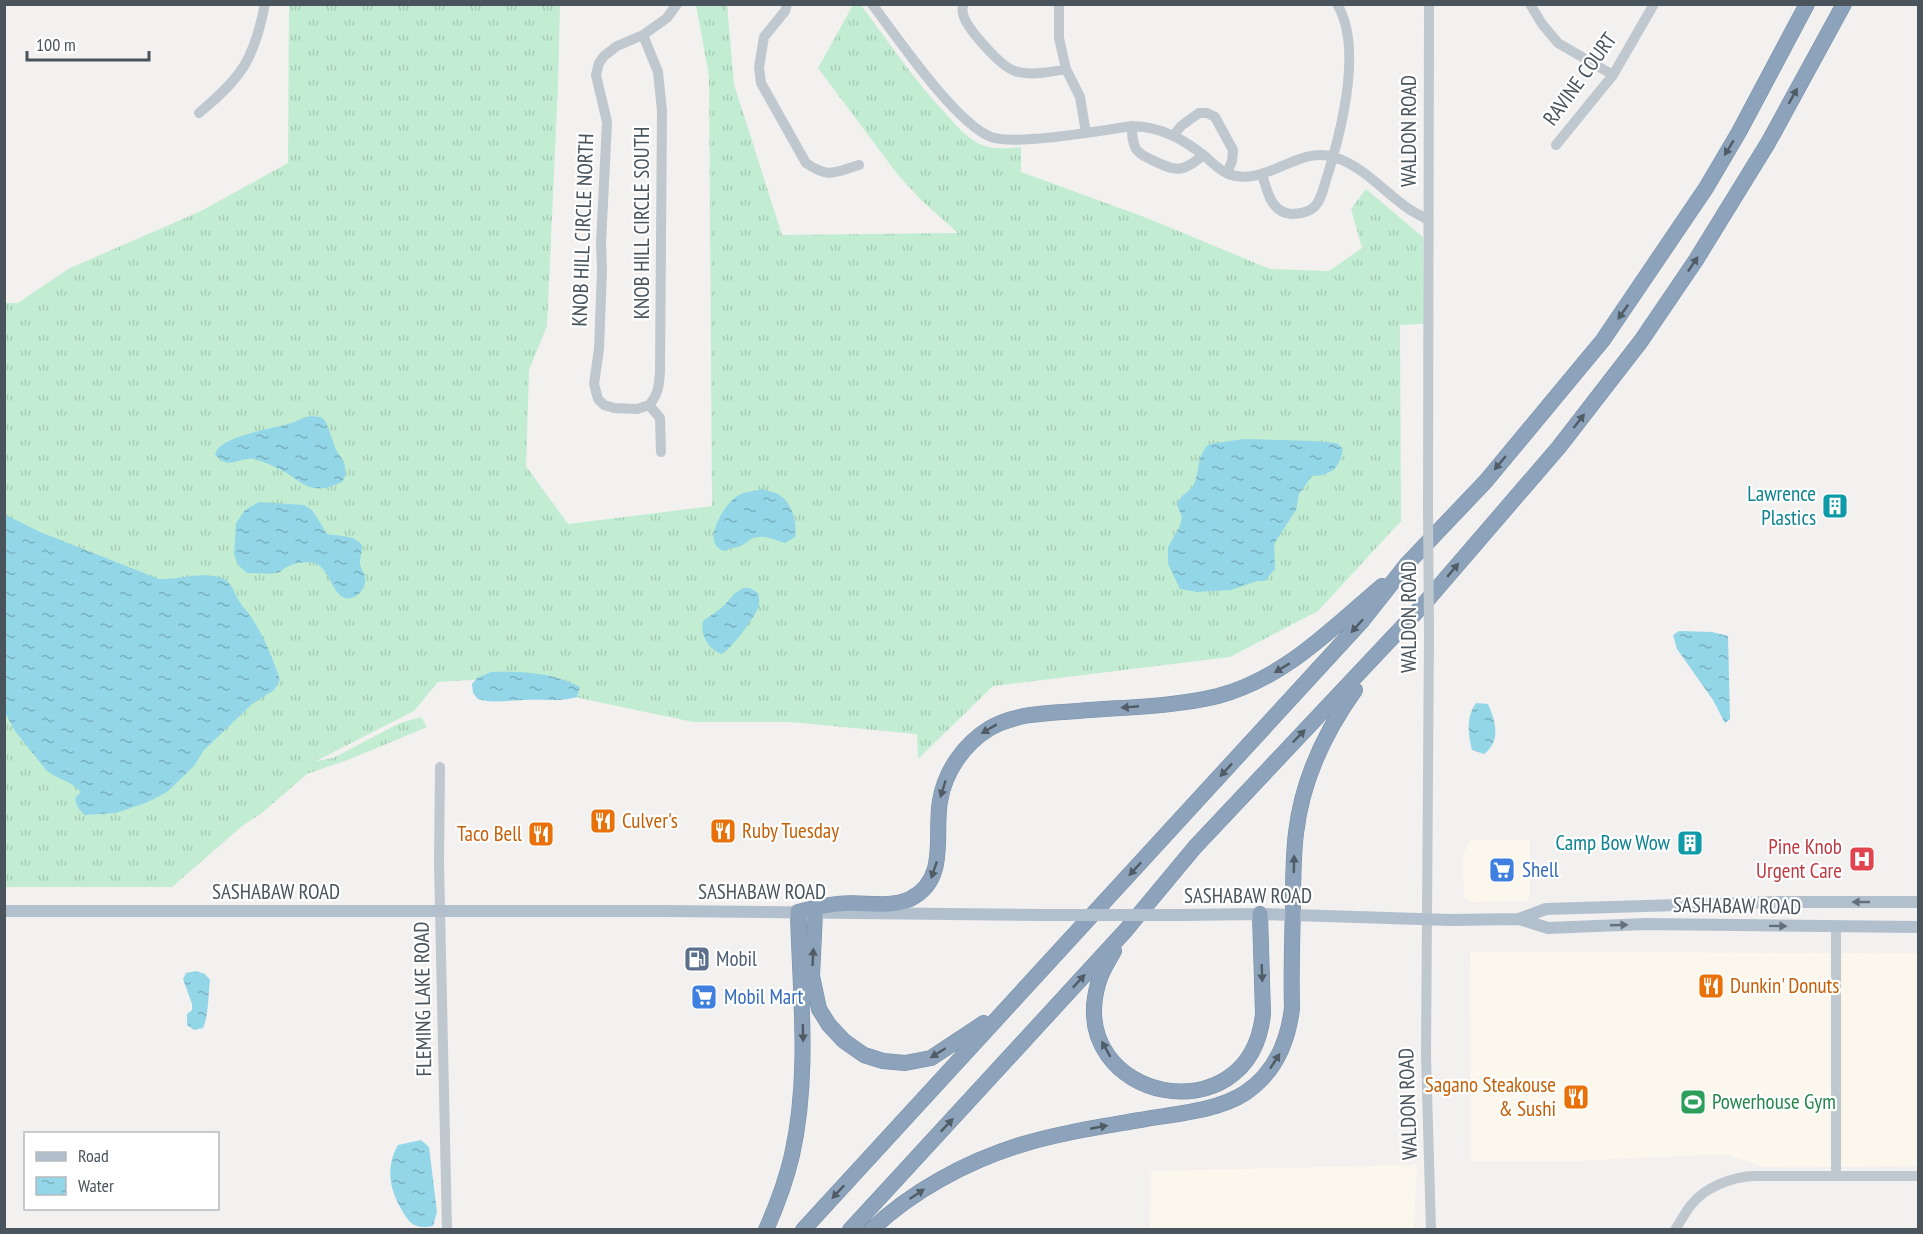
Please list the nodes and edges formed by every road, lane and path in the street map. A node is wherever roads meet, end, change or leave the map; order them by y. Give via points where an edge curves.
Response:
1 (265, 4) edge
2 (677, 4) edge
3 (787, 4) edge
4 (872, 4) edge
5 (963, 4) edge
6 (1059, 4) edge
7 (1337, 4) edge
8 (1429, 4) edge
9 (1530, 4) edge
10 (1654, 4) edge
11 (1807, 4) edge
12 (1844, 4) edge
13 (644, 35) junction
14 (1066, 69) junction
15 (1613, 75) junction
16 (200, 113) dead end
17 (1132, 126) junction
18 (1086, 133) junction
19 (1174, 135) junction
20 (1556, 145) dead end
21 (1203, 155) junction
22 (1333, 156) junction
23 (859, 165) dead end
24 (1227, 173) junction
25 (1262, 174) junction
26 (1428, 220) junction
27 (649, 405) junction
28 (661, 452) dead end
29 (1407, 564) junction
30 (1414, 614) junction
31 (440, 767) dead end
32 (1918, 902) edge
33 (1723, 904) junction
34 (1586, 908) junction
35 (4, 911) edge
36 (441, 911) junction
37 (798, 912) junction
38 (815, 912) junction
39 (1260, 914) junction
40 (1293, 915) junction
41 (1427, 919) junction
42 (1520, 919) junction
43 (1720, 925) junction
44 (1587, 926) junction
45 (1836, 927) junction
46 (1917, 927) edge
47 (1126, 930) junction
48 (1019, 994) junction
49 (1836, 1176) junction
50 (1918, 1176) edge
51 (447, 1230) edge
52 (766, 1230) edge
53 (803, 1230) edge
54 (850, 1230) edge
55 (871, 1230) edge
56 (1431, 1230) edge
57 (1675, 1230) edge

1 - 16 street via 249,61
2 - 13 street via 667,18
3 - 23 street via 764,37 759,67 761,83 806,163 829,174
4 - 18 street via 962,117 990,137 1065,137
5 - 14 street via 965,20 987,49 1014,71
6 - 14 street via 1059,38
7 - 22 street via 1347,27 1348,81
8 - 26 street, WALDON ROAD
9 - 15 street via 1558,43
10 - 15 street, RAVINE COURT
11 -> 29 highway via 1706,188 1608,332 1486,481
30 -> 12 highway via 1559,447 1641,340 1731,205
13 - 27 street, KNOB HILL CIRCLE SOUTH via 658,72 662,111 660,372 659,389
13 - 27 street, KNOB HILL CIRCLE NORTH via 604,56 596,75 607,122 599,349 594,384 604,405 637,409
14 - 18 street via 1080,98
15 - 20 street, RAVINE COURT
17 - 18 street
17 - 19 street
17 - 21 street via 1133,140 1142,156 1171,169 1181,170
19 - 21 street
19 - 24 street via 1199,113 1215,117 1233,150
21 - 24 street
22 - 25 street via 1306,158
22 - 25 street via 1320,198 1314,207 1299,214 1284,213 1274,205
22 - 26 street
24 - 25 street via 1246,178
26 - 41 street, WALDON ROAD, bridge
27 - 28 street via 660,418
29 -> 37 highway via 1303,654 1274,673 1233,691 1167,704 1027,715 992,727 964,750 947,776 940,802 937,864 923,889 894,903 838,903
29 -> 48 highway via 1362,621
40 -> 30 highway via 1296,831 1323,741 1339,712
47 -> 30 highway via 1195,847
31 - 36 street, FLEMING LAKE ROAD
32 -> 33 main road, SASHABAW ROAD
33 - 34 main road, SASHABAW ROAD
33 - 43 main road via 1715,917
34 - 42 main road, SASHABAW ROAD via 1546,909
34 - 44 main road
35 - 36 main road, SASHABAW ROAD
36 - 37 main road, SASHABAW ROAD
36 - 51 street, FLEMING LAKE ROAD
37 - 38 main road, SASHABAW ROAD
37 -> 52 highway via 803,1032 801,1094 792,1155
38 - 39 main road, SASHABAW ROAD, bridge
48 -> 38 highway via 931,1058 906,1063 864,1055 844,1041 819,1009 812,976
39 - 40 main road, SASHABAW ROAD
39 -> 47 highway via 1262,1029 1251,1053 1232,1074 1196,1091 1172,1092 1135,1080 1113,1062 1099,1037 1095,1011 1098,985
40 - 41 main road, SASHABAW ROAD
55 -> 40 highway via 924,1190 1000,1152 1075,1132 1211,1106 1245,1093 1273,1066 1290,1025
41 - 42 main road, SASHABAW ROAD
41 - 56 street, WALDON ROAD
42 - 44 main road, SASHABAW ROAD via 1548,928
44 -> 43 main road, SASHABAW ROAD
43 -> 45 main road, SASHABAW ROAD
45 - 46 main road, SASHABAW ROAD
45 - 49 street
54 -> 47 highway
48 -> 53 highway
49 - 50 street
49 - 57 street via 1746,1176 1730,1180 1691,1204

